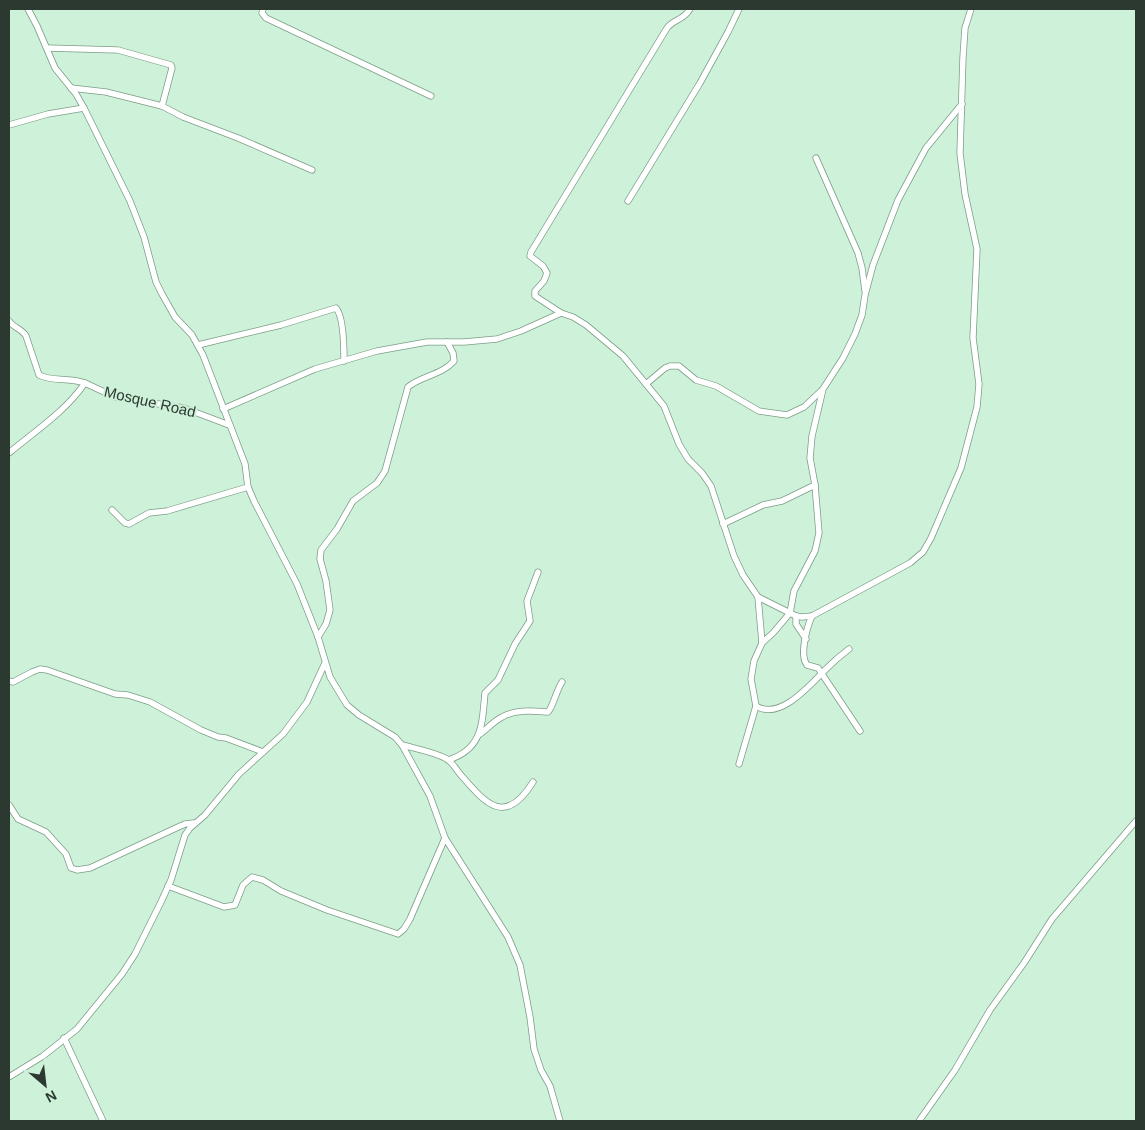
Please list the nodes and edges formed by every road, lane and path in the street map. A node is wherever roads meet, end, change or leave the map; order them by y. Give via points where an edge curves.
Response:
1 (28, 9) edge
2 (262, 9) edge
3 (690, 9) edge
4 (739, 9) edge
5 (971, 9) edge
6 (48, 48) junction
7 (71, 88) junction
8 (431, 96) dead end
9 (962, 104) junction
10 (162, 106) junction
11 (84, 108) junction
12 (9, 125) edge
13 (816, 158) dead end
14 (312, 170) dead end
15 (628, 202) dead end
16 (865, 296) junction
17 (561, 312) junction
18 (9, 321) edge
19 (447, 342) junction
20 (198, 345) junction
21 (344, 361) junction
22 (85, 383) junction
23 (646, 384) junction
24 (823, 390) junction
25 (224, 409) junction
26 (229, 425) junction
27 (9, 453) edge
28 (816, 485) junction
29 (248, 487) junction
30 (112, 510) dead end
31 (723, 524) junction
32 (538, 572) dead end
33 (758, 597) junction
34 (793, 614) junction
35 (812, 616) junction
36 (318, 637) junction
37 (806, 639) junction
38 (762, 643) junction
39 (849, 649) dead end
40 (325, 663) junction
41 (821, 674) junction
42 (9, 682) edge
43 (562, 682) dead end
44 (756, 706) junction
45 (860, 730) dead end
46 (480, 734) junction
47 (402, 745) junction
48 (263, 752) junction
49 (448, 760) junction
50 (740, 764) dead end
51 (533, 782) dead end
52 (9, 806) edge
53 (1136, 821) edge
54 (194, 823) junction
55 (445, 838) junction
56 (168, 886) junction
57 (64, 1038) junction
58 (9, 1077) edge
59 (103, 1121) edge
60 (560, 1121) edge
61 (919, 1121) edge

1 - 6 street
2 - 8 street via 266,18
3 - 17 street via 667,28 530,252 547,274 535,296
4 - 15 street via 705,75
5 - 9 street via 966,28
6 - 7 street via 55,68
6 - 10 street via 118,50 171,65
7 - 10 street via 106,92
7 - 11 street
9 - 16 street via 926,148 898,200 873,265
9 - 35 street via 961,172 977,249 974,338 980,384 961,468 923,552 910,563
10 - 14 street
11 - 12 street
11 - 20 street via 133,210 156,282 175,317
13 - 16 street via 858,253
16 - 24 street via 855,334
17 - 19 street via 503,337
17 - 23 street via 586,325 622,356
18 - 22 street via 26,336 39,375
19 - 21 street via 402,346
19 - 36 street via 454,362 408,387 385,471 377,483 353,501 321,550 330,610
20 - 21 street via 281,326 336,308 340,314
20 - 25 street
21 - 25 street via 315,369
22 - 26 street, Mosque Road via 115,397 184,408
22 - 27 street, Mosque Road via 65,408
23 - 24 street via 665,368 679,366 696,380 716,386 759,411 787,415 804,407
23 - 31 street via 664,406 688,459 710,486
24 - 28 street via 810,448
25 - 26 street
26 - 29 street via 246,464
28 - 31 street via 782,502 763,505
28 - 34 street via 820,533 794,591
29 - 30 street via 167,511 149,513 129,524
29 - 36 street via 297,584
31 - 33 street via 743,575
32 - 46 street via 527,601 530,621 498,680 485,693
33 - 34 street
33 - 38 street
34 - 35 street
34 - 37 street
34 - 38 street
35 - 37 street
36 - 40 street
37 - 41 street via 804,659 807,665 818,668
38 - 44 street via 752,668
39 - 41 street
40 - 47 street via 347,705
40 - 48 street via 298,716
41 - 44 street via 784,705 768,710
41 - 45 street
42 - 48 street via 40,669 47,670 115,694 150,702 196,728
43 - 46 street via 548,712 530,710 508,714
44 - 50 street
46 - 49 street via 469,748
47 - 49 street
47 - 55 street via 430,796
48 - 54 street
49 - 51 street via 486,802 497,807 518,802
52 - 54 street via 18,819 46,832 66,854 72,868 77,870 90,868 176,828
53 - 61 street via 1052,919
54 - 56 street via 185,835
55 - 56 street via 410,919 398,934 327,910 252,877 243,885 235,905 231,907
55 - 60 street via 515,950 534,1049
56 - 57 street via 122,974 77,1029
57 - 58 street via 43,1056
57 - 59 street

